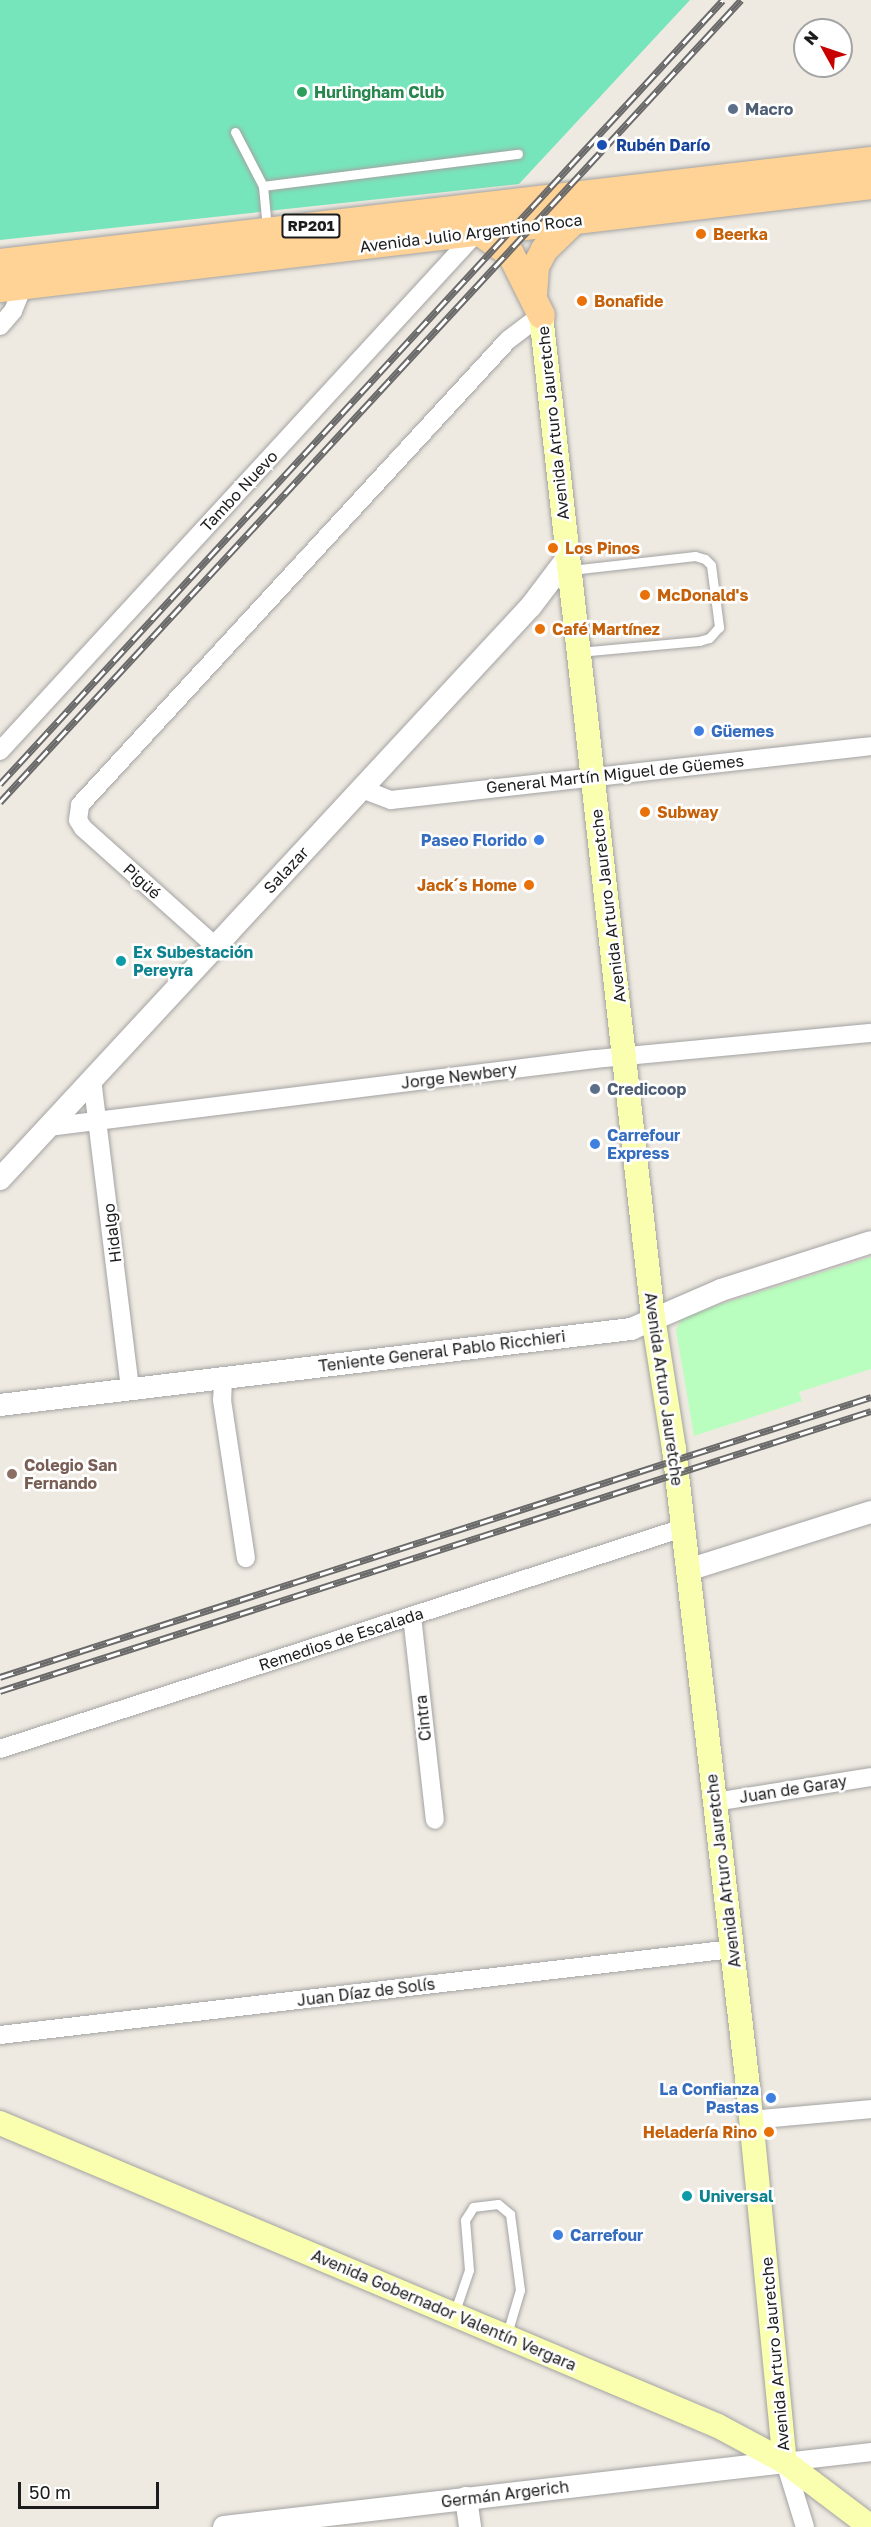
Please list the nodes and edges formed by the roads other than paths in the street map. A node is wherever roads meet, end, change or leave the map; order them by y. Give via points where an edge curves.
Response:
1 (235, 132) dead end
2 (518, 154) dead end
3 (871, 160) edge
4 (871, 185) edge
5 (263, 186) junction
6 (624, 202) junction
7 (570, 222) junction
8 (478, 231) junction
9 (268, 244) junction
10 (0, 262) edge
11 (17, 278) edge
12 (537, 305) junction
13 (0, 326) edge
14 (569, 563) junction
15 (579, 652) junction
16 (871, 746) edge
17 (0, 751) edge
18 (593, 776) junction
19 (362, 789) junction
20 (214, 946) junction
21 (871, 1034) edge
22 (625, 1056) junction
23 (92, 1079) junction
24 (98, 1118) junction
25 (48, 1127) junction
26 (0, 1179) edge
27 (871, 1242) edge
28 (653, 1317) junction
29 (223, 1377) junction
30 (130, 1388) junction
31 (0, 1405) edge
32 (871, 1512) edge
33 (683, 1528) junction
34 (246, 1558) dead end
35 (688, 1570) junction
36 (412, 1616) junction
37 (0, 1749) edge
38 (871, 1777) edge
39 (714, 1802) junction
40 (435, 1820) dead end
41 (732, 1949) junction
42 (0, 2035) edge
43 (871, 2109) edge
44 (751, 2120) junction
45 (0, 2123) edge
46 (454, 2314) junction
47 (507, 2336) junction
48 (871, 2452) edge
49 (785, 2462) junction
50 (466, 2498) junction
51 (871, 2526) edge
52 (224, 2527) edge
53 (470, 2527) edge
54 (805, 2527) edge

1 - 5 lane
2 - 5 lane
3 - 6 main road, Avenida Julio Argentino Roca / RP201
4 - 6 main road, Avenida Julio Argentino Roca / RP201
5 - 9 lane
6 - 7 main road, Avenida Julio Argentino Roca / RP201
6 - 9 main road, Avenida Julio Argentino Roca / RP201
6 - 12 main road via 589,226 556,259
7 - 8 main road, Avenida Julio Argentino Roca / RP201
7 - 12 main road via 544,249 535,266
8 - 9 main road, Avenida Julio Argentino Roca / RP201
8 - 12 main road via 510,253
8 - 17 street, Tambo Nuevo
9 - 11 main road, Avenida Julio Argentino Roca / RP201
10 - 11 main road, Avenida Julio Argentino Roca / RP201
11 - 13 street via 13,311
12 - 14 main road, Avenida Arturo Jauretche
12 - 20 street, Pigüé via 84,797 77,812 83,828
14 - 15 main road, Avenida Arturo Jauretche
14 - 15 lane via 695,556 705,559 711,565 719,627 699,641
14 - 19 street, Salazar
15 - 18 main road, Avenida Arturo Jauretche
16 - 18 street, General Martín Miguel de Güemes
18 - 19 street, General Martín Miguel de Güemes via 391,800
18 - 22 main road, Avenida Arturo Jauretche
19 - 20 street, Salazar
20 - 23 street, Salazar
21 - 22 street, Jorge Newbery
22 - 24 street, Jorge Newbery
22 - 28 main road, Avenida Arturo Jauretche
23 - 24 street, Hidalgo
23 - 25 street, Salazar
24 - 25 street, Jorge Newbery
24 - 30 street, Hidalgo
25 - 26 street, Salazar
27 - 28 street, Teniente General Pablo Ricchieri via 721,1290
28 - 29 street, Teniente General Pablo Ricchieri via 631,1329
28 - 33 main road, Avenida Arturo Jauretche
29 - 30 street, Teniente General Pablo Ricchieri
29 - 34 street via 222,1400
30 - 31 street, Teniente General Pablo Ricchieri
32 - 35 street
33 - 35 main road, Avenida Arturo Jauretche
33 - 36 street, Remedios de Escalada
35 - 39 main road, Avenida Arturo Jauretche
36 - 37 street, Remedios de Escalada
36 - 40 street, Cintra
38 - 39 street, Juan de Garay
39 - 41 main road, Avenida Arturo Jauretche
41 - 42 street, Juan Díaz de Solís
41 - 44 main road, Avenida Arturo Jauretche
43 - 44 street
44 - 49 main road, Avenida Arturo Jauretche
45 - 46 main road, Avenida Gobernador Valentín Vergara
46 - 47 main road, Avenida Gobernador Valentín Vergara
46 - 47 lane via 470,2270 465,2220 473,2208 498,2204 510,2214 520,2290
47 - 49 main road, Avenida Gobernador Valentín Vergara via 718,2426
48 - 49 street
49 - 50 street, Germán Argerich
49 - 51 main road, Avenida Gobernador Valentín Vergara
49 - 54 street
50 - 52 street, Germán Argerich
50 - 53 street

